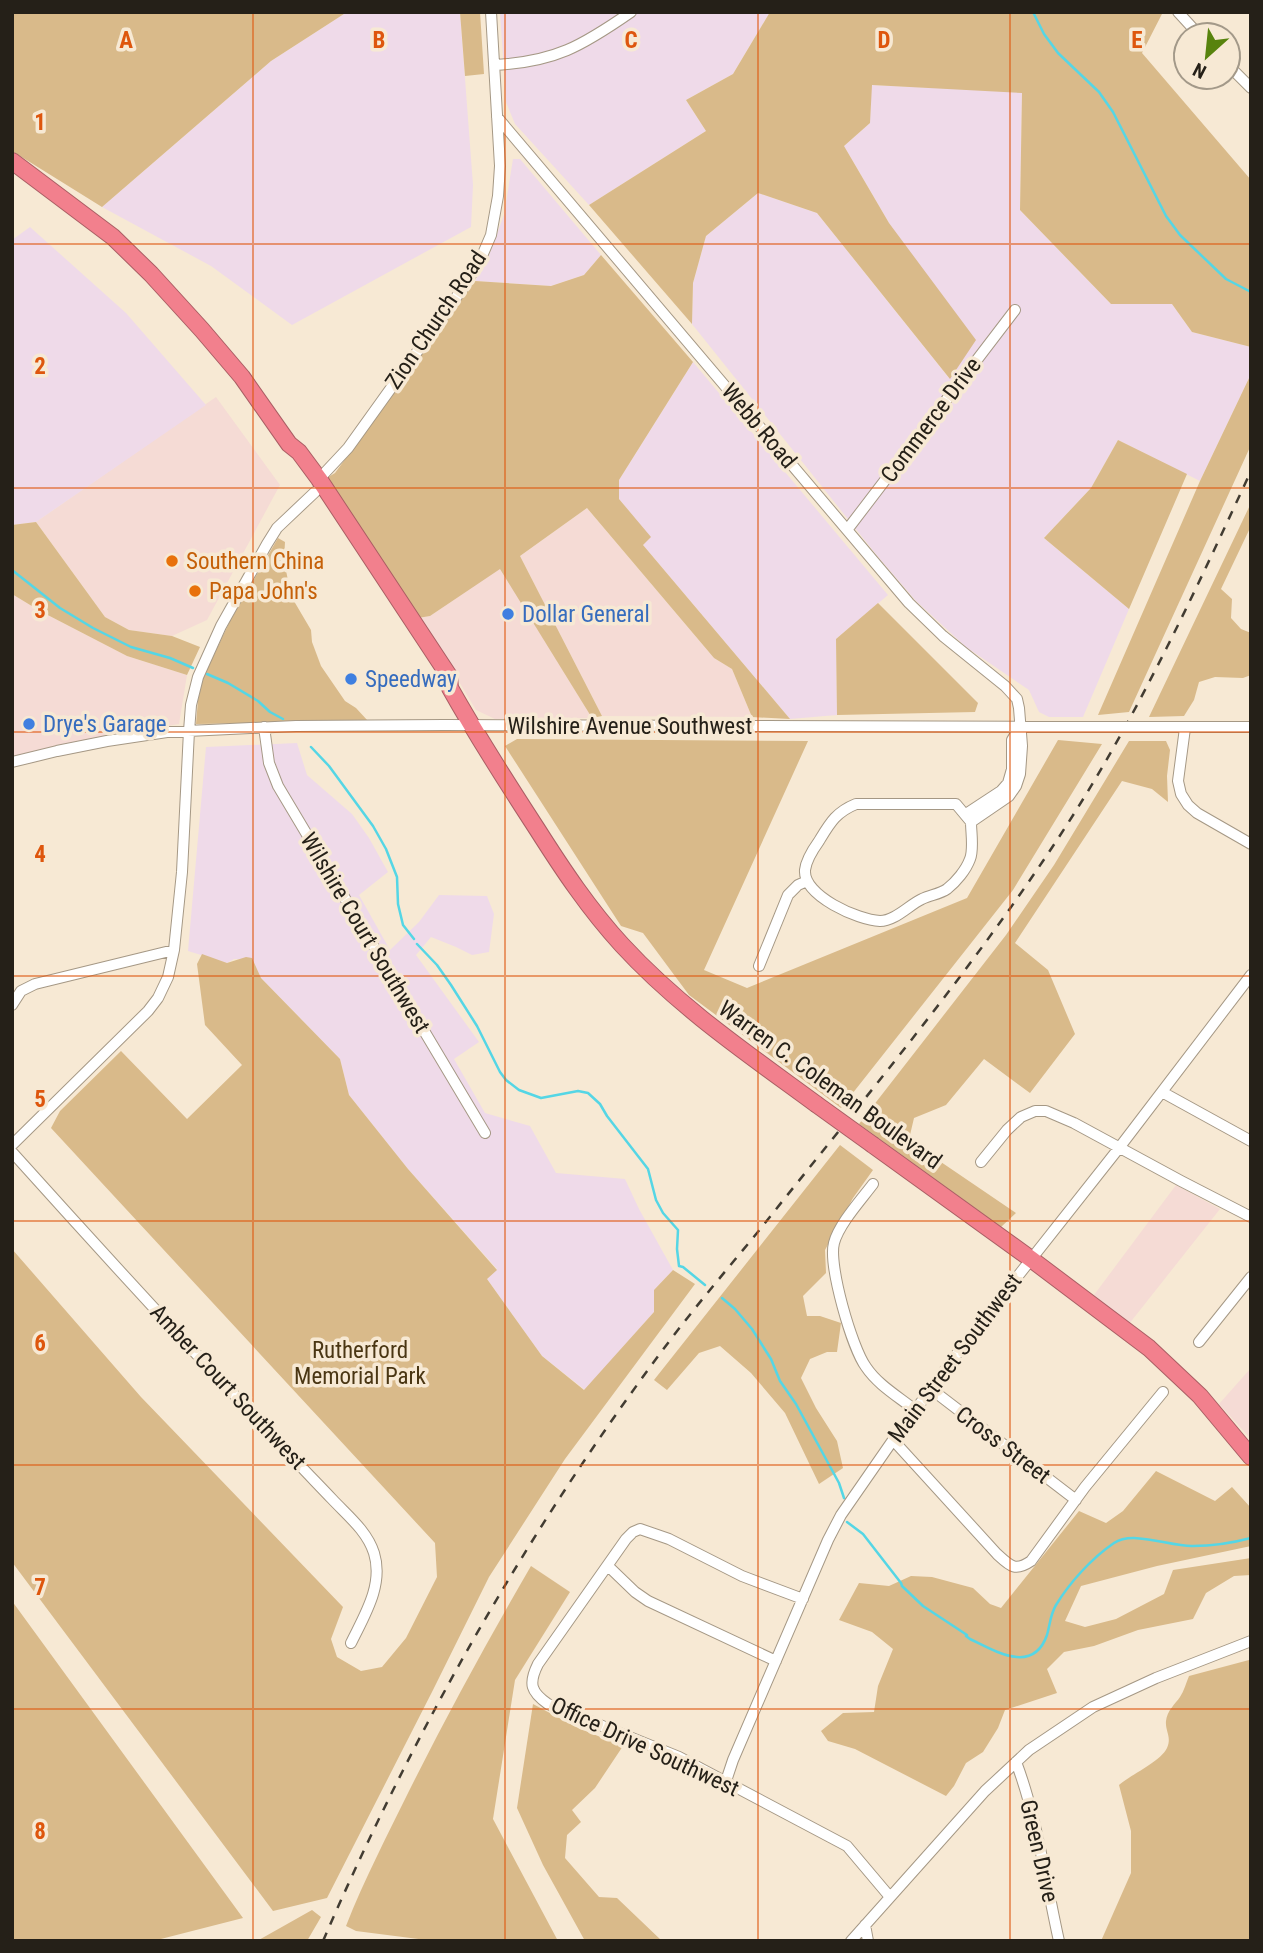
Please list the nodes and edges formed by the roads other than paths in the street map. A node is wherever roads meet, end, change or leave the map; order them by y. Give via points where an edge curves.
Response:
1 (491, 12) edge
2 (631, 12) edge
3 (494, 65) junction
4 (497, 117) junction
5 (12, 161) edge
6 (1015, 310) dead end
7 (317, 486) junction
8 (847, 530) junction
9 (471, 725) junction
10 (264, 727) junction
11 (1020, 727) junction
12 (1185, 727) junction
13 (1251, 727) edge
14 (189, 731) junction
15 (12, 762) edge
16 (969, 818) junction
17 (1251, 844) edge
18 (807, 881) junction
19 (174, 950) junction
20 (759, 966) dead end
21 (1251, 975) edge
22 (12, 1004) edge
23 (1163, 1092) junction
24 (485, 1133) dead end
25 (1251, 1141) edge
26 (12, 1145) edge
27 (1119, 1148) junction
28 (12, 1152) edge
29 (981, 1162) dead end
30 (873, 1184) dead end
31 (1251, 1217) edge
32 (1031, 1259) junction
33 (1251, 1276) edge
34 (1199, 1342) dead end
35 (930, 1389) junction
36 (1163, 1392) dead end
37 (915, 1410) junction
38 (893, 1440) junction
39 (1251, 1457) edge
40 (1076, 1500) junction
41 (608, 1566) junction
42 (803, 1599) junction
43 (1251, 1641) edge
44 (351, 1643) dead end
45 (776, 1661) junction
46 (1016, 1762) junction
47 (726, 1781) junction
48 (890, 1897) junction
49 (865, 1926) junction
50 (851, 1941) edge
51 (868, 1941) edge
52 (1059, 1941) edge

1 - 3 street, Zion Church Road
2 - 3 street via 564,52 520,64
3 - 4 street, Zion Church Road
4 - 7 street, Zion Church Road via 498,196 491,236 482,256
4 - 8 street, Webb Road
5 - 7 highway, Warren C. Coleman Boulevard via 113,237 151,274 242,377 299,452
6 - 8 street, Commerce Drive
7 - 9 highway, Warren C. Coleman Boulevard
7 - 14 street, Zion Church Road via 277,528 247,576 198,677
8 - 11 street, Webb Road via 909,603 1012,693
9 - 10 street, Wilshire Avenue Southwest
9 - 11 street, Wilshire Avenue Southwest
9 - 32 highway, Warren C. Coleman Boulevard, bridge via 574,886 622,946 666,989 708,1025
10 - 14 street, Wilshire Avenue Southwest
10 - 24 street, Wilshire Court Southwest via 269,763 289,807
11 - 12 street, Wilshire Avenue Southwest, bridge
11 - 16 street, Webb Road via 1016,786 1009,796
12 - 13 street, Wilshire Avenue Southwest
12 - 17 street via 1178,781 1181,794 1197,813
14 - 15 street, Wilshire Avenue Southwest via 111,740
14 - 19 street, Zion Church Road
16 - 18 street via 956,804 856,804 843,809 815,847 805,869
16 - 18 street via 971,858 961,874 946,890 882,921 832,905
18 - 20 street via 788,895
19 - 22 street via 35,984 21,991
19 - 26 street, Zion Church Road via 168,977 148,1011
21 - 23 street, Main Street Southwest
23 - 25 street
23 - 27 street, Main Street Southwest
27 - 29 street via 1060,1116 1035,1111 1007,1130
27 - 31 street
27 - 32 street, Main Street Southwest
28 - 44 street, Amber Court Southwest via 369,1541 375,1554 376,1585
30 - 37 street via 835,1239 836,1271 861,1360
32 - 35 street, Main Street Southwest
32 - 39 highway, Warren C. Coleman Boulevard via 1149,1348 1200,1396
33 - 34 street
35 - 37 street, Main Street Southwest
35 - 40 street, Cross Street
36 - 40 street
37 - 38 street, Main Street Southwest
38 - 40 street via 997,1554 1015,1567 1031,1561
38 - 42 street, Main Street Southwest via 841,1515
41 - 42 street, Office Drive Southwest via 626,1539 640,1528
41 - 45 street via 648,1601
41 - 47 street, Office Drive Southwest via 538,1664 532,1675 534,1690 564,1712 679,1757
42 - 45 street, Main Street Southwest
43 - 46 street via 1093,1707
45 - 47 street, Main Street Southwest
46 - 48 street
46 - 52 street, Green Drive
47 - 48 street, Office Drive Southwest via 847,1846
48 - 49 street
49 - 50 street
49 - 51 street

